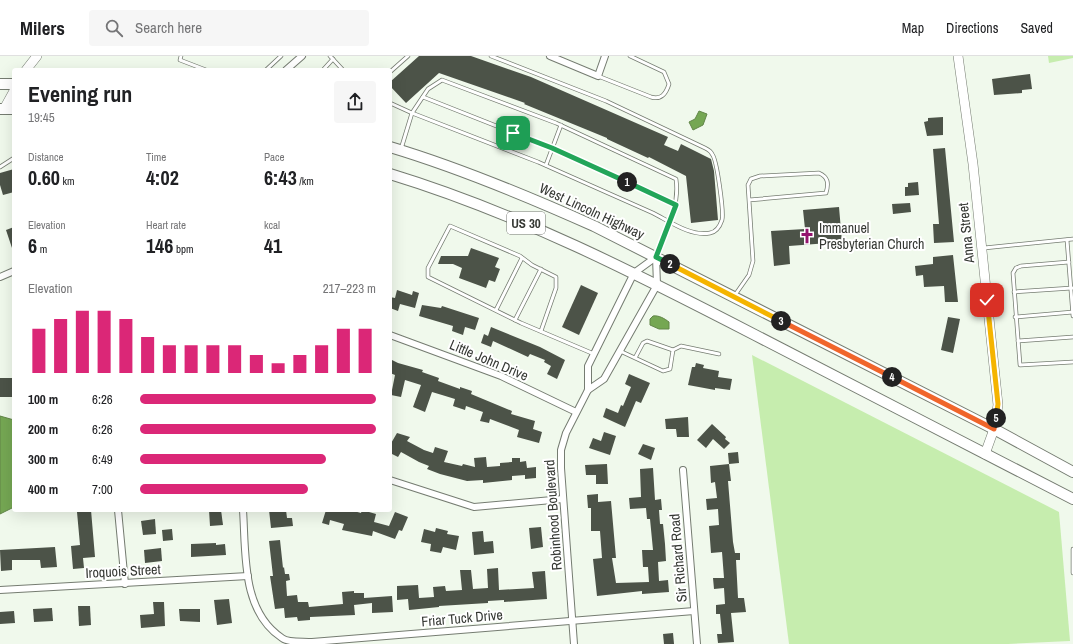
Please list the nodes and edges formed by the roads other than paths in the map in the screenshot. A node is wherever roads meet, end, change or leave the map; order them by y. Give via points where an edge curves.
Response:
1 (37, 56) edge
2 (181, 56) edge
3 (281, 56) edge
4 (302, 56) edge
5 (408, 56) edge
6 (491, 56) edge
7 (550, 56) edge
8 (604, 56) edge
9 (630, 56) edge
10 (958, 56) edge
11 (331, 57) edge
12 (28, 68) edge
13 (201, 68) edge
14 (268, 68) edge
15 (288, 68) edge
16 (324, 68) edge
17 (341, 68) edge
18 (392, 70) edge
19 (598, 76) junction
20 (0, 84) edge
21 (12, 84) edge
22 (12, 95) edge
23 (423, 97) junction
24 (392, 104) edge
25 (4, 111) edge
26 (412, 113) junction
27 (561, 125) junction
28 (392, 148) edge
29 (552, 148) junction
30 (401, 150) junction
31 (12, 159) edge
32 (546, 165) junction
33 (0, 167) edge
34 (392, 175) edge
35 (749, 200) junction
36 (676, 205) junction
37 (670, 222) junction
38 (1073, 239) edge
39 (1067, 240) junction
40 (982, 248) junction
41 (656, 257) junction
42 (522, 258) junction
43 (1069, 262) junction
44 (541, 269) junction
45 (12, 272) edge
46 (634, 273) junction
47 (0, 277) edge
48 (658, 285) junction
49 (1072, 288) edge
50 (1014, 292) junction
51 (734, 296) junction
52 (496, 310) junction
53 (1073, 312) edge
54 (1073, 316) edge
55 (1015, 317) junction
56 (515, 320) junction
57 (541, 331) junction
58 (392, 336) edge
59 (1073, 337) edge
60 (1018, 341) junction
61 (673, 350) junction
62 (620, 351) junction
63 (594, 354) junction
64 (719, 354) dead end
65 (635, 358) junction
66 (1073, 362) edge
67 (588, 390) junction
68 (576, 412) junction
69 (994, 429) junction
70 (985, 454) junction
71 (683, 470) dead end
72 (1073, 472) edge
73 (392, 481) edge
74 (563, 499) junction
75 (1073, 499) edge
76 (118, 512) edge
77 (242, 512) edge
78 (1073, 549) edge
79 (1073, 573) edge
80 (248, 576) junction
81 (125, 584) junction
82 (0, 590) edge
83 (694, 611) junction
84 (572, 621) junction
85 (574, 644) edge
86 (697, 644) edge

1 - 12 street
2 - 13 lane via 180,60
3 - 14 lane
4 - 15 street
5 - 18 lane
6 - 37 lane via 606,101 713,154 722,220 718,229 703,234
7 - 19 street
8 - 19 street
9 - 19 lane via 664,72 669,84 664,95 656,99 651,98
10 - 40 street, Anna Street via 968,118
11 - 16 lane
11 - 17 lane
20 - 21 main road
22 - 25 street
23 - 26 lane
23 - 27 lane via 428,89 442,80
23 - 29 lane
24 - 26 lane
26 - 30 lane
26 - 32 lane
27 - 29 lane
27 - 36 lane via 676,179
28 - 30 main road, West Lincoln Highway / US 30
29 - 32 lane
29 - 36 lane
30 - 41 main road, West Lincoln Highway / US 30 via 530,198
31 - 33 lane
32 - 37 lane
34 - 46 main road, US 30 via 506,214
35 - 35 lane via 748,185 751,179 760,176 819,173 825,176 828,182 826,193
35 - 51 lane via 753,261 749,275
36 - 37 lane
37 - 41 lane
38 - 39 lane
39 - 40 lane
39 - 43 lane
40 - 69 street, Anna Street via 998,404
41 - 46 street, Robinhood Boulevard
41 - 48 street
41 - 51 main road, West Lincoln Highway / US 30
42 - 44 lane
42 - 52 lane
42 - 52 lane via 450,226 428,268 428,277
43 - 49 lane
43 - 50 lane via 1016,268 1012,273
44 - 56 lane
44 - 57 lane via 556,277 556,288
45 - 47 street
46 - 48 main road, US 30
46 - 63 street, Robinhood Boulevard
48 - 62 street, Robinhood Boulevard
48 - 70 main road, US 30
49 - 50 lane
49 - 53 lane
50 - 55 lane
51 - 69 main road, West Lincoln Highway / US 30
52 - 56 lane
53 - 54 lane
53 - 55 lane
55 - 60 lane
56 - 57 lane
57 - 63 lane
58 - 68 street, Little John Drive via 501,376
59 - 60 lane
60 - 66 lane via 1019,362 1022,366
61 - 64 lane via 681,346
61 - 65 lane via 647,341 642,343
61 - 65 lane via 671,366 667,371
62 - 65 lane
62 - 67 street, Robinhood Boulevard via 604,379
63 - 67 street, Robinhood Boulevard via 588,366
67 - 68 street, Robinhood Boulevard
68 - 74 street, Robinhood Boulevard via 561,450
69 - 70 street, Anna Street
69 - 72 main road, West Lincoln Highway / US 30
70 - 75 main road, US 30
71 - 83 street, Sir Richard Road
73 - 74 street via 474,507
74 - 84 street, Robinhood Boulevard
76 - 81 street
77 - 80 street, Friar Tuck Drive
78 - 79 lane
80 - 81 street, Iroquois Street
80 - 84 street, Friar Tuck Drive via 253,600 261,619 283,639 312,642
81 - 82 street, Iroquois Street
83 - 84 street, Friar Tuck Drive
83 - 86 street, Sir Richard Road
84 - 85 street, Robinhood Boulevard

